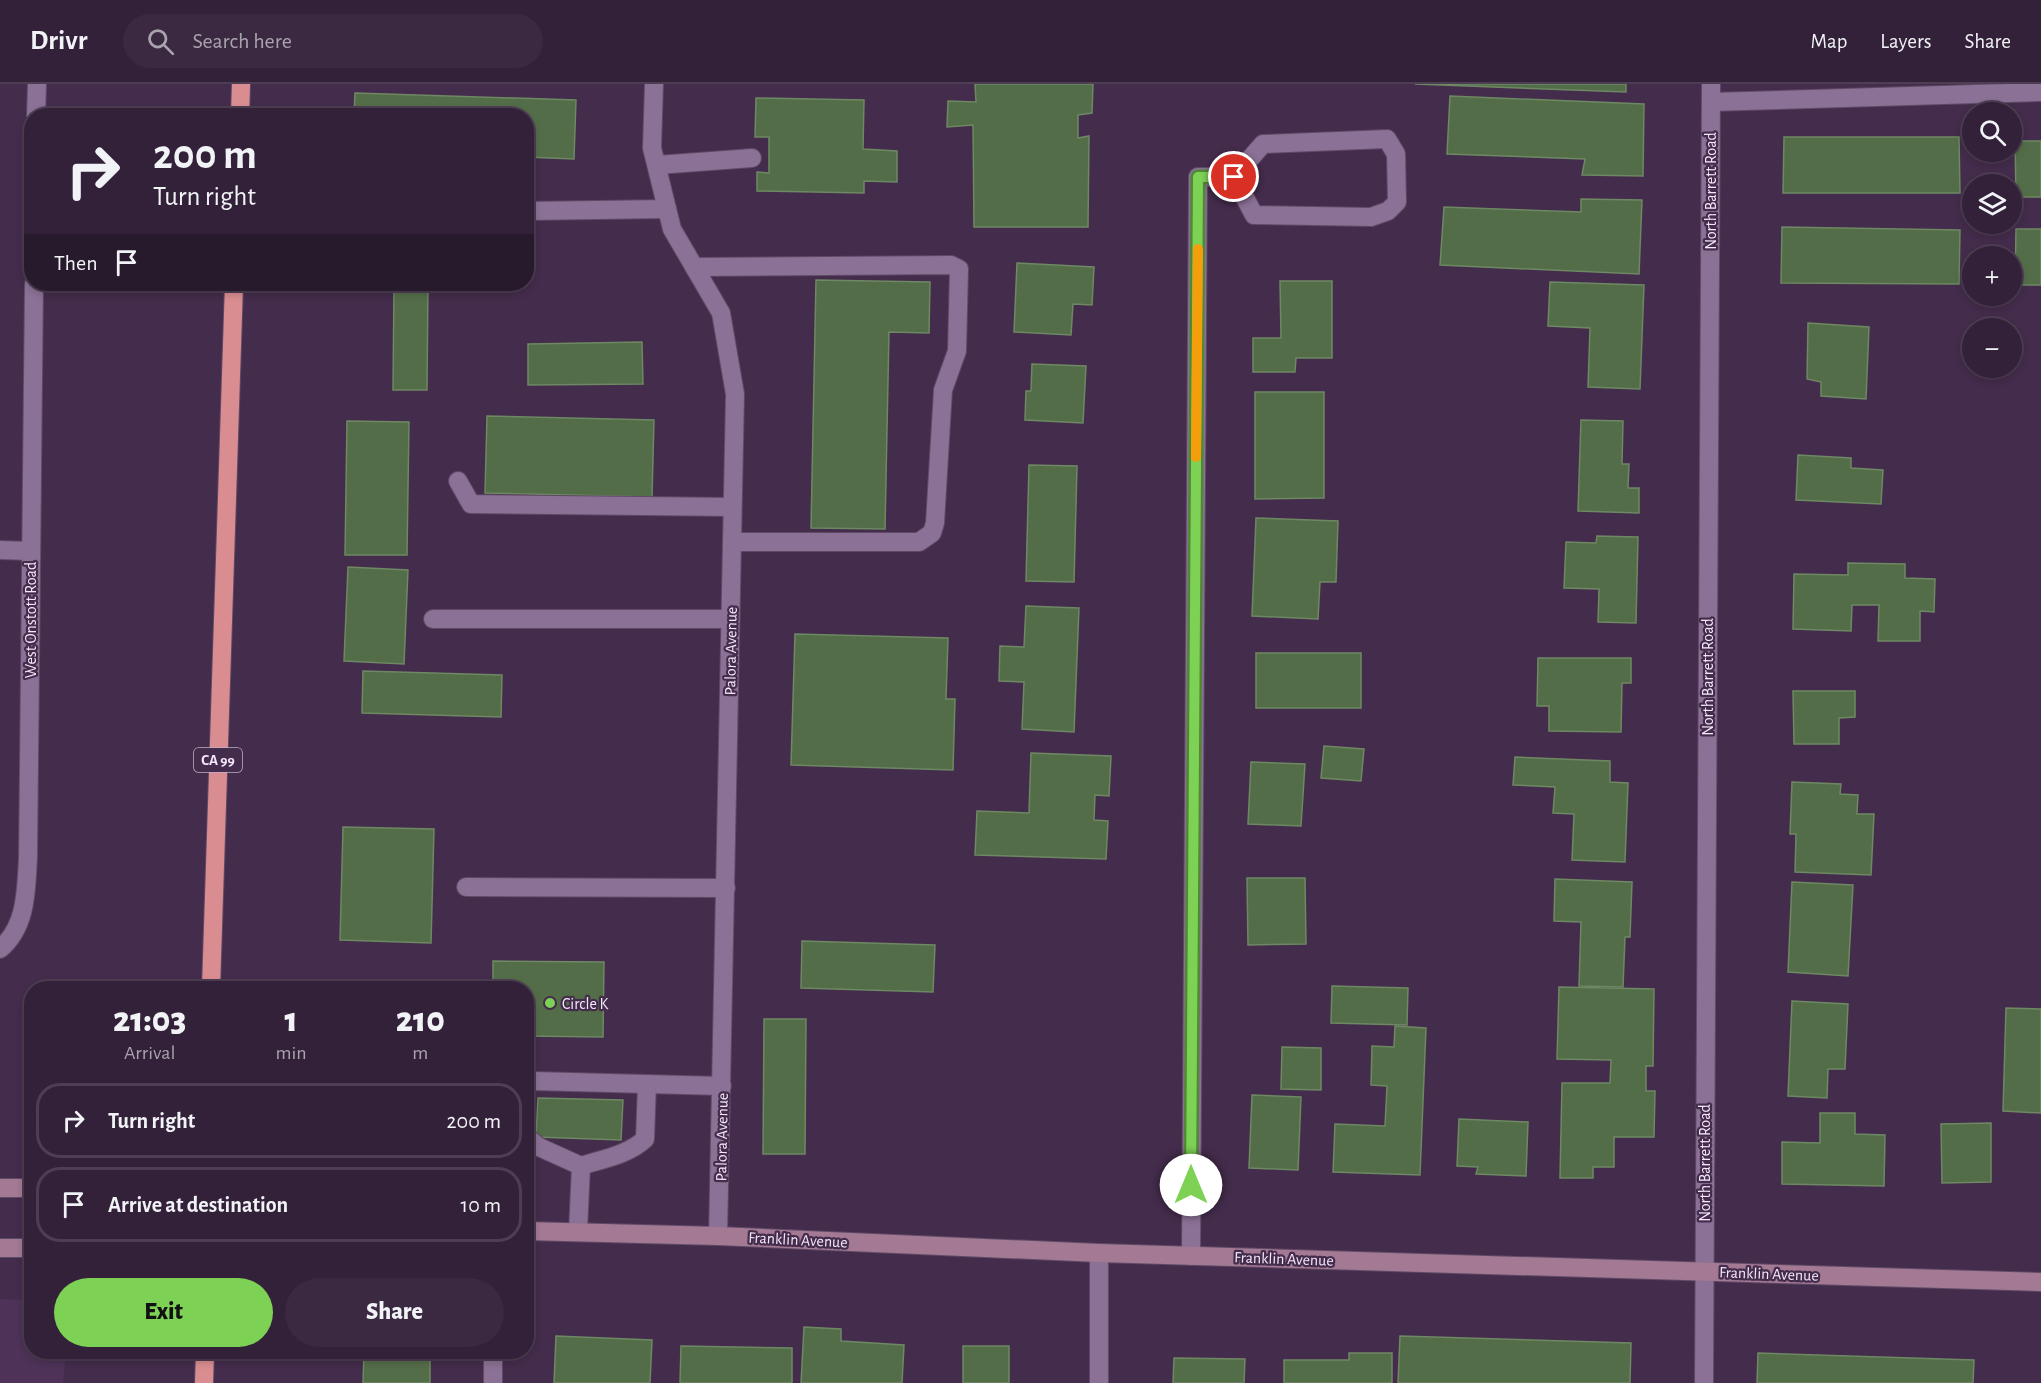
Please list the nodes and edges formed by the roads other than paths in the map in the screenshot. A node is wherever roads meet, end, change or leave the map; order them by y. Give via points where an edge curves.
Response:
1 (37, 84) edge
2 (241, 84) edge
3 (654, 84) edge
4 (1711, 84) edge
5 (2041, 92) edge
6 (1711, 102) junction
7 (36, 108) edge
8 (240, 108) edge
9 (752, 158) dead end
10 (657, 165) junction
11 (1234, 177) junction
12 (667, 209) junction
13 (534, 211) edge
14 (694, 267) junction
15 (34, 291) edge
16 (234, 291) edge
17 (458, 481) dead end
18 (732, 507) junction
19 (732, 542) junction
20 (0, 550) edge
21 (30, 551) junction
22 (433, 619) dead end
23 (730, 620) junction
24 (466, 887) dead end
25 (726, 888) junction
26 (0, 949) edge
27 (211, 981) edge
28 (534, 1081) edge
29 (647, 1084) junction
30 (722, 1086) junction
31 (534, 1143) edge
32 (581, 1166) junction
33 (0, 1188) edge
34 (24, 1188) edge
35 (534, 1231) edge
36 (578, 1232) junction
37 (718, 1236) junction
38 (0, 1248) edge
39 (24, 1248) edge
40 (1099, 1253) junction
41 (1191, 1256) junction
42 (1704, 1271) junction
43 (2041, 1282) edge
44 (204, 1359) edge
45 (493, 1359) edge
46 (204, 1383) edge
47 (493, 1383) edge
48 (1099, 1383) edge
49 (1704, 1383) edge

1 - 7 street
2 - 8 highway
3 - 10 street, Palora Avenue via 652,148
4 - 6 street, North Barrett Road
5 - 6 street
6 - 42 street, North Barrett Road
9 - 10 street
10 - 12 street, Palora Avenue
11 - 11 street via 1254,215 1371,217 1388,211 1397,202 1396,154 1387,139 1263,144
11 - 41 street via 1198,177
12 - 13 street
12 - 14 street, Palora Avenue via 672,229
14 - 18 street, Palora Avenue via 721,313 735,394
14 - 19 street via 951,265 959,269 957,351 943,390 932,533 919,542
15 - 21 street, West Onstott Road
16 - 27 highway, CA 99
17 - 18 street via 471,504
18 - 19 street, Palora Avenue
19 - 23 street, Palora Avenue
20 - 21 street
21 - 26 street, West Onstott Road via 25,900 19,924
22 - 23 street
23 - 25 street, Palora Avenue
24 - 25 street
25 - 30 street, Palora Avenue
28 - 29 street
29 - 30 street
29 - 32 street via 645,1139 624,1152
30 - 37 street, Palora Avenue
31 - 32 street
32 - 36 street
33 - 34 street
35 - 36 street, Franklin Avenue
36 - 37 street, Franklin Avenue
37 - 40 street, Franklin Avenue
38 - 39 street
40 - 41 street, Franklin Avenue
40 - 48 street
41 - 42 street, Franklin Avenue
42 - 43 street, Franklin Avenue
42 - 49 street, North Barrett Road
44 - 46 highway
45 - 47 street

